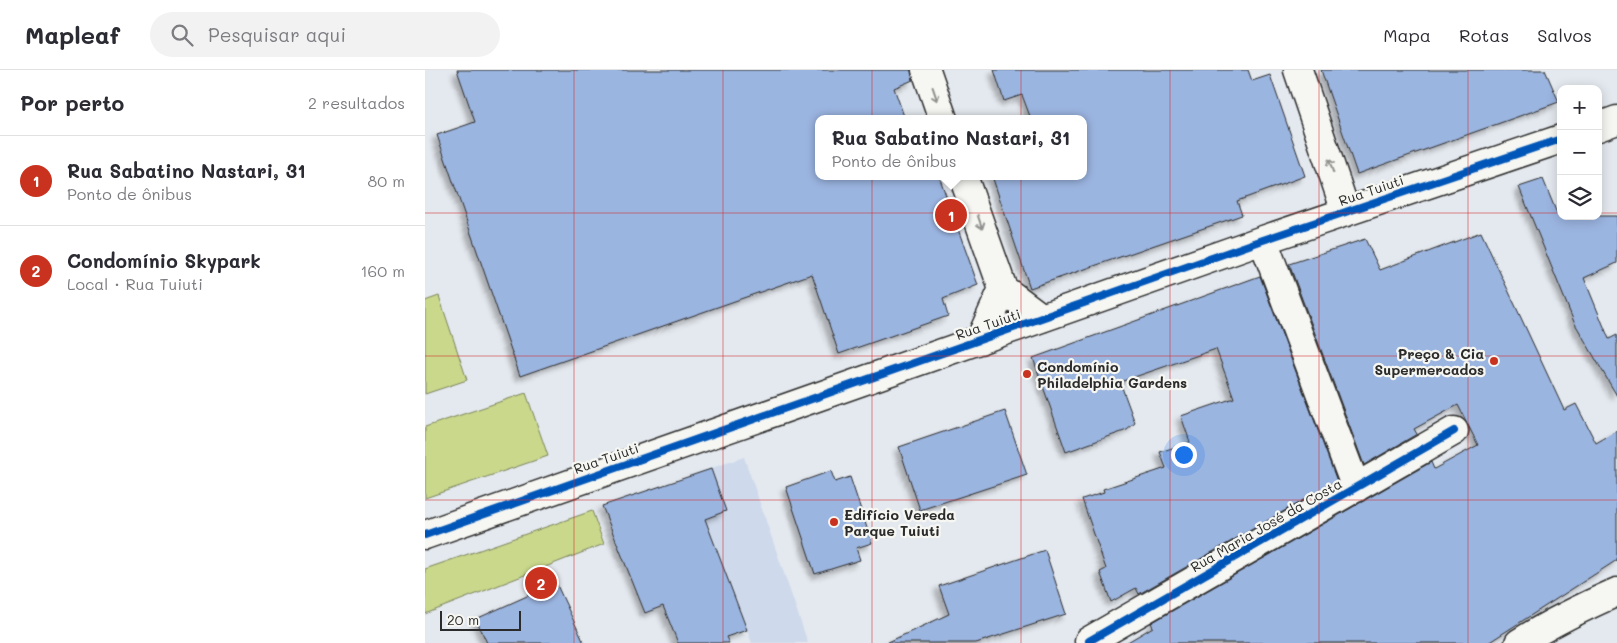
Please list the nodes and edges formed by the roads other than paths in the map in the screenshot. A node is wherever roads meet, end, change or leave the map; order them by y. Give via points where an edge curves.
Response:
1 (926, 70) edge
2 (1298, 70) edge
3 (942, 115) edge
4 (1617, 120) edge
5 (1602, 126) edge
6 (1557, 141) edge
7 (964, 180) edge
8 (1346, 212) junction
9 (1263, 240) junction
10 (1003, 288) junction
11 (1042, 318) junction
12 (980, 340) junction
13 (1454, 431) dead end
14 (1356, 488) junction
15 (425, 535) edge
16 (1617, 592) edge
17 (1089, 641) dead end
18 (1519, 643) edge

1 -> 3 street
8 -> 2 street
4 - 5 street
6 - 8 street, Rua Tuiuti
7 -> 10 street
8 - 9 street, Rua Tuiuti
9 - 11 street, Rua Tuiuti
9 - 14 street, Rua Maria José da Costa
10 - 11 street
10 - 12 street
11 - 12 street, Rua Tuiuti
12 - 15 street, Rua Tuiuti
13 - 14 street, Rua Maria José da Costa
14 - 17 street, Rua Maria José da Costa
16 - 18 street via 1571,613

